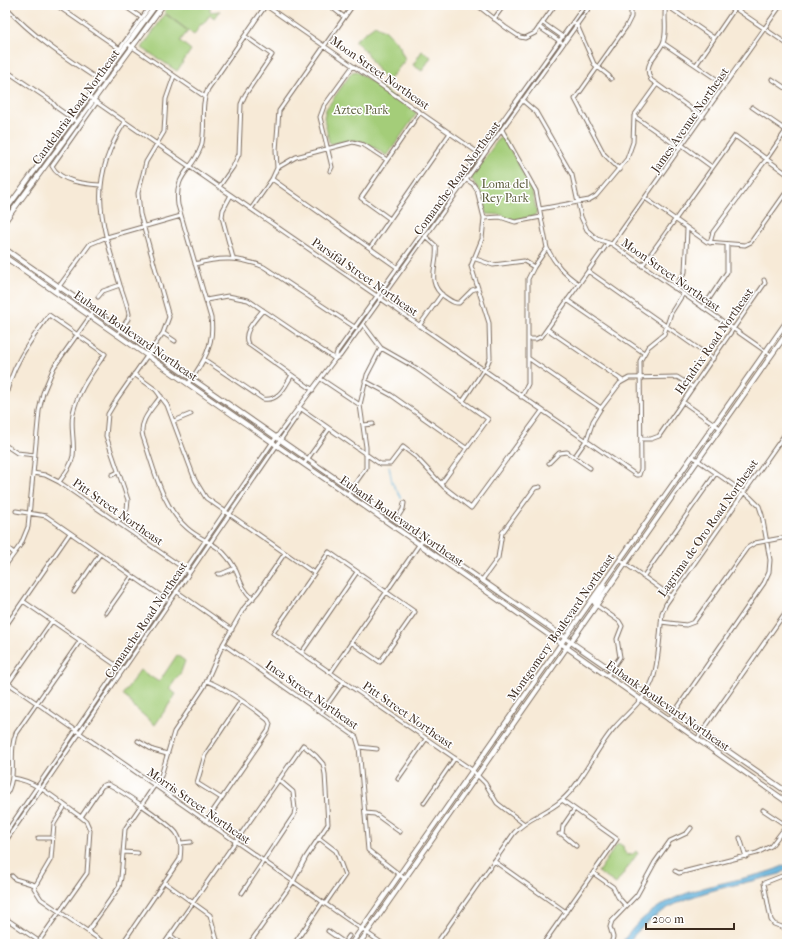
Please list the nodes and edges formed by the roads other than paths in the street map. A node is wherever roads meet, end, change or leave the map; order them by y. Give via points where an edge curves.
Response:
1 (56, 5) edge
2 (123, 5) edge
3 (151, 5) edge
4 (156, 5) edge
5 (163, 5) edge
6 (266, 5) edge
7 (329, 5) edge
8 (353, 5) edge
9 (477, 5) edge
10 (504, 5) edge
11 (555, 5) edge
12 (586, 5) edge
13 (591, 5) edge
14 (631, 5) edge
15 (666, 5) edge
16 (730, 5) edge
17 (781, 5) edge
18 (5, 6) edge
19 (735, 8) junction
20 (344, 17) junction
21 (142, 18) junction
22 (494, 19) junction
23 (573, 22) junction
24 (543, 23) junction
25 (577, 25) junction
26 (540, 27) junction
27 (765, 29) junction
28 (245, 36) junction
29 (563, 36) junction
30 (714, 38) junction
31 (567, 39) junction
32 (559, 41) junction
33 (663, 43) junction
34 (128, 44) junction
35 (563, 44) junction
36 (787, 44) edge
37 (324, 45) junction
38 (133, 47) junction
39 (120, 48) junction
40 (696, 65) junction
41 (353, 66) junction
42 (598, 67) junction
43 (5, 70) edge
44 (174, 76) junction
45 (611, 79) dead end
46 (772, 79) dead end
47 (99, 80) junction
48 (106, 84) junction
49 (657, 84) junction
50 (725, 85) junction
51 (787, 89) edge
52 (204, 96) junction
53 (89, 97) junction
54 (519, 98) junction
55 (95, 101) junction
56 (523, 101) junction
57 (752, 107) dead end
58 (420, 112) junction
59 (634, 116) junction
60 (703, 117) junction
61 (72, 119) junction
62 (77, 122) junction
63 (125, 122) junction
64 (787, 125) edge
65 (502, 130) junction
66 (786, 130) edge
67 (450, 133) junction
68 (157, 144) junction
69 (681, 147) junction
70 (327, 148) junction
71 (479, 153) junction
72 (483, 156) junction
73 (766, 159) junction
74 (387, 160) junction
75 (189, 166) junction
76 (712, 167) junction
77 (277, 168) junction
78 (620, 170) junction
79 (330, 171) dead end
80 (787, 174) edge
81 (463, 177) junction
82 (272, 179) junction
83 (466, 180) junction
84 (100, 185) junction
85 (219, 187) junction
86 (787, 191) edge
87 (231, 195) junction
88 (645, 198) junction
89 (577, 202) junction
90 (251, 209) junction
91 (540, 209) junction
92 (5, 212) edge
93 (181, 216) junction
94 (541, 217) junction
95 (484, 218) junction
96 (390, 219) junction
97 (675, 220) junction
98 (5, 221) edge
99 (144, 226) junction
100 (687, 229) junction
101 (422, 234) junction
102 (107, 237) junction
103 (425, 237) junction
104 (608, 243) junction
105 (710, 243) junction
106 (612, 244) junction
107 (727, 244) junction
108 (370, 248) junction
109 (547, 248) junction
110 (5, 249) edge
111 (5, 257) edge
112 (233, 258) junction
113 (473, 258) junction
114 (195, 264) junction
115 (642, 266) junction
116 (398, 267) junction
117 (534, 267) junction
118 (402, 270) junction
119 (588, 271) junction
120 (764, 280) dead end
121 (579, 284) junction
122 (120, 285) junction
123 (59, 286) junction
124 (478, 288) junction
125 (674, 288) junction
126 (55, 292) junction
127 (442, 294) junction
128 (683, 294) junction
129 (98, 297) dead end
130 (378, 297) junction
131 (381, 299) junction
132 (206, 300) junction
133 (567, 300) junction
134 (703, 308) junction
135 (263, 310) junction
136 (94, 311) junction
137 (90, 316) junction
138 (359, 321) junction
139 (787, 321) edge
140 (363, 324) junction
141 (419, 326) junction
142 (667, 326) junction
143 (355, 327) junction
144 (547, 329) junction
145 (733, 329) junction
146 (121, 330) junction
147 (359, 330) junction
148 (163, 333) junction
149 (787, 333) edge
150 (77, 334) junction
151 (117, 335) junction
152 (528, 339) junction
153 (175, 341) dead end
154 (381, 348) junction
155 (150, 350) junction
156 (765, 352) junction
157 (644, 353) junction
158 (147, 355) junction
159 (771, 356) junction
160 (528, 358) junction
161 (713, 358) junction
162 (335, 359) junction
163 (205, 360) junction
164 (484, 370) junction
165 (134, 374) junction
166 (292, 376) junction
167 (639, 378) junction
168 (192, 379) junction
169 (321, 379) junction
170 (365, 381) junction
171 (622, 381) junction
172 (188, 384) junction
173 (693, 387) junction
174 (313, 390) junction
175 (5, 395) edge
176 (161, 396) junction
177 (521, 397) junction
178 (463, 401) junction
179 (5, 402) edge
180 (683, 402) junction
181 (360, 405) junction
182 (300, 408) junction
183 (601, 408) junction
184 (542, 411) junction
185 (191, 414) dead end
186 (174, 421) junction
187 (373, 424) dead end
188 (715, 424) junction
189 (363, 425) junction
190 (720, 428) junction
191 (329, 429) junction
192 (787, 431) edge
193 (278, 438) junction
194 (641, 440) junction
195 (585, 441) junction
196 (274, 444) junction
197 (5, 445) edge
198 (466, 448) junction
199 (35, 455) junction
200 (366, 456) junction
201 (575, 456) junction
202 (692, 456) junction
203 (307, 459) junction
204 (698, 460) junction
205 (549, 463) dead end
206 (304, 464) junction
207 (590, 468) dead end
208 (118, 472) junction
209 (33, 473) junction
210 (716, 473) junction
211 (112, 474) dead end
212 (59, 482) junction
213 (441, 484) junction
214 (540, 487) dead end
215 (351, 489) junction
216 (744, 492) junction
217 (347, 495) junction
218 (404, 503) dead end
219 (16, 512) dead end
220 (30, 512) junction
221 (225, 512) junction
222 (229, 515) junction
223 (396, 520) junction
224 (118, 523) junction
225 (70, 533) junction
226 (787, 537) edge
227 (423, 539) junction
228 (205, 541) junction
229 (766, 541) junction
230 (211, 542) junction
231 (419, 544) junction
232 (5, 546) edge
233 (14, 553) junction
234 (285, 553) junction
235 (100, 554) junction
236 (620, 560) junction
237 (625, 564) junction
238 (5, 566) edge
239 (235, 568) junction
240 (186, 570) junction
241 (189, 572) junction
242 (357, 572) junction
243 (314, 573) junction
244 (218, 574) dead end
245 (132, 576) junction
246 (643, 577) junction
247 (482, 580) junction
248 (603, 584) junction
249 (173, 589) junction
250 (176, 591) junction
251 (74, 592) dead end
252 (386, 592) junction
253 (671, 596) junction
254 (166, 599) junction
255 (253, 599) junction
256 (23, 601) junction
257 (169, 602) junction
258 (596, 605) junction
259 (787, 610) edge
260 (106, 613) dead end
261 (52, 621) junction
262 (661, 622) junction
263 (5, 627) edge
264 (232, 630) junction
265 (565, 638) junction
266 (80, 641) junction
267 (570, 641) junction
268 (351, 642) junction
269 (561, 643) junction
270 (222, 644) junction
271 (566, 648) junction
272 (302, 652) junction
273 (119, 667) junction
274 (122, 670) junction
275 (611, 670) junction
276 (331, 672) junction
277 (606, 676) junction
278 (207, 681) junction
279 (344, 681) junction
280 (6, 682) edge
281 (5, 688) edge
282 (644, 694) junction
283 (640, 700) junction
284 (242, 701) junction
285 (36, 703) junction
286 (322, 712) junction
287 (673, 713) junction
288 (669, 720) junction
289 (76, 731) junction
290 (701, 732) junction
291 (79, 734) junction
292 (426, 739) junction
293 (697, 739) junction
294 (138, 741) dead end
295 (359, 747) junction
296 (377, 748) dead end
297 (167, 754) junction
298 (455, 758) junction
299 (472, 770) junction
300 (478, 775) junction
301 (13, 778) junction
302 (278, 779) junction
303 (398, 779) dead end
304 (154, 786) junction
305 (37, 787) junction
306 (41, 789) junction
307 (787, 792) edge
308 (5, 796) edge
309 (221, 798) junction
310 (562, 800) junction
311 (787, 802) edge
312 (424, 803) dead end
313 (64, 806) junction
314 (140, 806) junction
315 (574, 810) junction
316 (764, 810) dead end
317 (364, 813) junction
318 (81, 817) junction
319 (206, 821) junction
320 (523, 823) junction
321 (787, 826) edge
322 (691, 828) dead end
323 (400, 832) dead end
324 (5, 834) edge
325 (38, 838) dead end
326 (53, 838) junction
327 (319, 838) junction
328 (740, 838) dead end
329 (5, 842) edge
330 (191, 842) dead end
331 (235, 842) junction
332 (181, 844) junction
333 (576, 846) dead end
334 (123, 852) junction
335 (138, 853) dead end
336 (746, 857) junction
337 (494, 861) junction
338 (264, 862) junction
339 (675, 871) dead end
340 (593, 873) junction
341 (400, 874) junction
342 (787, 874) edge
343 (12, 876) dead end
344 (405, 879) junction
345 (164, 882) junction
346 (293, 882) junction
347 (34, 885) junction
348 (242, 894) dead end
349 (193, 902) junction
350 (324, 903) junction
351 (626, 906) junction
352 (60, 912) junction
353 (566, 912) junction
354 (5, 918) edge
355 (362, 929) junction
356 (328, 930) dead end
357 (787, 930) edge
358 (88, 932) junction
359 (367, 933) junction
360 (170, 936) junction
361 (349, 936) dead end
362 (39, 941) junction
363 (344, 943) edge
364 (43, 944) edge
365 (106, 944) edge
366 (122, 944) edge
367 (164, 944) edge
368 (181, 944) edge
369 (222, 944) edge
370 (249, 944) edge
371 (294, 944) edge
372 (351, 944) edge
373 (359, 944) edge
374 (383, 944) edge
375 (436, 944) edge
376 (543, 944) edge
377 (611, 944) edge

1 - 39 street
2 - 21 street
3 - 21 street
4 - 34 main road, Candelaria Road Northeast
5 - 38 main road, Candelaria Road Northeast
6 - 28 street
6 - 37 street, Moon Street Northeast
7 - 20 street
8 - 20 street
9 - 22 street
10 - 22 street
11 - 24 street
12 - 23 street, Comanche Road Northeast
13 - 25 street, Comanche Road Northeast
14 - 42 street via 629,22
15 - 30 street
15 - 33 street
16 - 19 street
17 - 27 street, James Avenue Northeast
18 - 47 street via 37,38
19 - 27 street
19 - 30 street
20 - 37 street
21 - 39 street
22 - 26 street via 526,38
23 - 25 street
23 - 29 street, Comanche Road Northeast
24 - 26 street
24 - 29 street
25 - 31 street, Comanche Road Northeast
25 - 42 street via 592,60
26 - 32 street
27 - 36 street
27 - 50 street, James Avenue Northeast
28 - 52 street
28 - 85 street via 272,55 245,95 242,104 239,154
29 - 31 street
29 - 32 street, Comanche Road Northeast
30 - 40 street
31 - 35 street, Comanche Road Northeast
32 - 35 street
32 - 54 street, Comanche Road Northeast
33 - 40 street
33 - 49 street via 648,67 649,76
34 - 38 street
34 - 47 main road, Candelaria Road Northeast
35 - 56 street, Comanche Road Northeast
37 - 41 street, Moon Street Northeast
37 - 77 street via 279,111
38 - 44 street
38 - 48 main road, Candelaria Road Northeast
39 - 47 street
40 - 50 street
41 - 58 street, Moon Street Northeast
41 - 70 street via 321,111 321,126
42 - 45 street
42 - 78 street via 577,96 576,103 606,158
43 - 61 street
44 - 52 street
44 - 68 street via 166,99 164,132
46 - 51 street
47 - 48 street
47 - 53 main road, Candelaria Road Northeast
48 - 55 main road, Candelaria Road Northeast
49 - 59 street
49 - 60 street
50 - 60 street, James Avenue Northeast
52 - 75 street via 202,139 197,155
53 - 55 street, Parsifal Street Northeast
53 - 61 main road, Candelaria Road Northeast
54 - 56 street, Moon Street Northeast
54 - 71 street, Comanche Road Northeast
55 - 62 main road, Candelaria Road Northeast
55 - 63 street, Parsifal Street Northeast
55 - 84 street via 52,166 73,181
56 - 65 street, Comanche Road Northeast
56 - 89 street, Moon Street Northeast via 536,112 572,175
57 - 66 street
58 - 67 street, Moon Street Northeast
58 - 74 street
59 - 69 street
59 - 78 street via 632,148
60 - 69 street, James Avenue Northeast
61 - 62 street
61 - 92 main road, Candelaria Road Northeast
62 - 98 main road, Candelaria Road Northeast
63 - 68 street, Parsifal Street Northeast
63 - 84 street via 109,150
64 - 66 street
65 - 72 street, Comanche Road Northeast
65 - 91 street via 536,191
66 - 73 street
67 - 71 street, Moon Street Northeast
67 - 96 street
68 - 75 street, Parsifal Street Northeast
68 - 99 street via 146,162 140,183 139,202
69 - 76 street
69 - 88 street, James Avenue Northeast
70 - 74 street via 357,142
70 - 77 street via 296,157
70 - 79 street via 332,167
71 - 72 street, Moon Street Northeast
71 - 81 street, Comanche Road Northeast
72 - 83 street, Comanche Road Northeast
73 - 76 street via 734,136
73 - 80 street
73 - 105 street via 713,232
74 - 96 street via 361,198
75 - 85 street, Parsifal Street Northeast
75 - 93 street via 178,186 177,201
76 - 97 street
77 - 82 street
78 - 89 street via 596,196
81 - 83 street
81 - 101 street, Comanche Road Northeast
82 - 90 street
82 - 108 street
83 - 95 street via 477,190
83 - 103 street, Comanche Road Northeast
84 - 102 street via 101,214
85 - 87 street, Parsifal Street Northeast
86 - 107 street via 748,244
87 - 90 street, Parsifal Street Northeast
87 - 112 street via 222,217
88 - 97 street
88 - 106 street, James Avenue Northeast
89 - 91 street
89 - 104 street, Moon Street Northeast via 587,230 597,240
90 - 130 street, Parsifal Street Northeast
91 - 94 street
93 - 99 street
93 - 114 street
94 - 95 street via 515,222 500,217
94 - 109 street
95 - 113 street via 482,239
96 - 108 street
97 - 100 street
97 - 115 street
99 - 102 street
99 - 148 street via 169,313 169,322
100 - 105 street
100 - 125 street via 685,272
101 - 103 street
101 - 116 street, Comanche Road Northeast
102 - 122 street
102 - 123 street via 90,244
103 - 118 street, Comanche Road Northeast
103 - 127 street via 436,246 434,277
104 - 106 street, Moon Street Northeast
104 - 119 street
105 - 107 street
106 - 115 street, Moon Street Northeast
107 - 134 street via 727,272
108 - 116 street
109 - 117 street
109 - 121 street via 561,271
110 - 123 main road, Eubank Boulevard Northeast
111 - 126 main road, Eubank Boulevard Northeast
112 - 114 street
112 - 143 street via 264,267
113 - 117 street via 493,265 524,261
113 - 124 street via 471,266
114 - 132 street
115 - 125 street, Moon Street Northeast
116 - 118 street
116 - 130 street, Comanche Road Northeast
117 - 152 street via 527,285
118 - 131 street, Comanche Road Northeast
119 - 121 street
119 - 142 street
120 - 145 street, Hendrix Road Northeast via 765,283
121 - 133 street
122 - 129 street via 103,291
122 - 146 street via 129,314
123 - 126 street
123 - 136 main road, Eubank Boulevard Northeast
124 - 127 street via 472,290 459,304
124 - 164 street via 489,323 490,358
125 - 128 street, Moon Street Northeast
126 - 137 main road, Eubank Boulevard Northeast
127 - 141 street
128 - 134 street, Moon Street Northeast
128 - 142 street via 671,312
130 - 131 street, Parsifal Street Northeast
130 - 138 street, Comanche Road Northeast
131 - 140 street, Comanche Road Northeast
131 - 141 street, Parsifal Street Northeast
132 - 135 street via 222,296 238,297
132 - 163 street via 212,328
133 - 144 street
133 - 157 street
134 - 145 street, Moon Street Northeast
135 - 162 street
135 - 166 street via 247,332 247,342
136 - 137 street
136 - 146 main road, Eubank Boulevard Northeast
137 - 150 street
137 - 151 main road, Eubank Boulevard Northeast
138 - 140 street
138 - 143 street, Comanche Road Northeast
139 - 156 main road, Montgomery Boulevard Northeast
140 - 147 street, Comanche Road Northeast
140 - 154 street
141 - 164 street, Parsifal Street Northeast
142 - 157 street via 661,338 648,346
142 - 161 street
143 - 147 street
143 - 162 street, Comanche Road Northeast via 337,352
144 - 152 street via 538,338
144 - 171 street
145 - 156 street, Moon Street Northeast
145 - 161 street, Hendrix Road Northeast
146 - 151 street
146 - 155 main road, Eubank Boulevard Northeast
147 - 162 street, Comanche Road Northeast
148 - 153 street
148 - 155 street
149 - 159 main road, Montgomery Boulevard Northeast
150 - 175 street via 49,315 22,355
150 - 199 street via 54,367 46,385 40,403
150 - 212 street via 106,354 81,390 75,405 72,430 73,456
151 - 158 main road, Eubank Boulevard Northeast
152 - 160 street
154 - 170 street
154 - 178 street via 416,368
155 - 158 street
155 - 168 main road, Eubank Boulevard Northeast
156 - 159 street, Moon Street Northeast
156 - 188 main road, Montgomery Boulevard Northeast
157 - 167 street via 639,366
158 - 165 street
158 - 172 main road, Eubank Boulevard Northeast
159 - 190 main road, Montgomery Boulevard Northeast
160 - 177 street via 528,387
160 - 183 street
161 - 173 street, Hendrix Road Northeast
162 - 169 street, Comanche Road Northeast
163 - 166 street via 263,400 277,397
163 - 168 street
164 - 177 street, Parsifal Street Northeast
164 - 178 street
165 - 176 street
165 - 208 street via 112,407 106,426 106,436
166 - 174 street
167 - 171 street
167 - 173 street via 677,377
167 - 194 street
168 - 172 street
168 - 193 main road, Eubank Boulevard Northeast
169 - 174 street, Comanche Road Northeast
169 - 181 street
170 - 181 street
170 - 198 street via 391,395
171 - 183 street
172 - 196 main road, Eubank Boulevard Northeast
173 - 180 street, Hendrix Road Northeast
174 - 182 street, Comanche Road Northeast
175 - 179 street
176 - 186 street
176 - 228 street via 143,422 143,438 171,510 187,528
177 - 184 street, Parsifal Street Northeast
178 - 198 street via 488,419
180 - 188 street
180 - 194 street, Hendrix Road Northeast via 659,436 651,440
181 - 189 street
182 - 191 street
182 - 193 street, Comanche Road Northeast via 299,413
183 - 195 street
184 - 195 street, Parsifal Street Northeast
184 - 213 street via 473,508 465,505 459,497
185 - 186 street
186 - 221 street via 198,487 206,498
187 - 189 street
188 - 190 street
188 - 202 main road, Montgomery Boulevard Northeast
189 - 200 street
190 - 204 main road, Montgomery Boulevard Northeast
191 - 200 street
191 - 203 street
192 - 216 street, Lagrima de Oro Road Northeast
193 - 196 street, Comanche Road Northeast
193 - 203 main road, Eubank Boulevard Northeast
194 - 195 street, Parsifal Street Northeast via 640,473 636,476
195 - 201 street
196 - 206 main road, Eubank Boulevard Northeast
196 - 221 street, Comanche Road Northeast
196 - 222 street, Comanche Road Northeast
197 - 199 street via 17,453
198 - 213 street
199 - 209 street
200 - 213 street via 387,465 403,447
200 - 215 street via 366,468
201 - 205 street via 561,452
201 - 207 street
202 - 204 street
202 - 236 main road, Montgomery Boulevard Northeast
203 - 206 street
203 - 215 main road, Eubank Boulevard Northeast
204 - 210 street
204 - 237 main road, Montgomery Boulevard Northeast
206 - 217 main road, Eubank Boulevard Northeast
208 - 211 street
208 - 224 street via 128,504
209 - 212 street, Pitt Street Northeast via 45,475
209 - 220 street
210 - 216 street
210 - 246 street
212 - 224 street, Pitt Street Northeast
214 - 247 street via 535,488 502,533 498,558
215 - 217 street
215 - 223 main road, Eubank Boulevard Northeast
216 - 229 street via 759,506
216 - 253 street, Lagrima de Oro Road Northeast
217 - 231 main road, Eubank Boulevard Northeast
218 - 223 street
219 - 220 street
220 - 225 street via 46,516
220 - 233 street via 26,532
221 - 222 street
221 - 228 street, Comanche Road Northeast
222 - 230 street, Comanche Road Northeast
222 - 234 street
223 - 227 main road, Eubank Boulevard Northeast
224 - 240 street, Pitt Street Northeast
225 - 235 street
225 - 256 street
226 - 229 street
227 - 231 street
227 - 247 main road, Eubank Boulevard Northeast
228 - 230 street
228 - 240 street, Comanche Road Northeast
229 - 262 street via 752,544 745,550 694,622 686,625
229 - 287 street via 770,568 764,583
230 - 239 street via 222,550
230 - 241 street, Comanche Road Northeast
231 - 252 street
231 - 269 main road, Eubank Boulevard Northeast
232 - 233 street
233 - 238 street
234 - 243 street
234 - 255 street
235 - 245 street
235 - 251 street
236 - 237 street
236 - 248 main road, Montgomery Boulevard Northeast
237 - 246 street
237 - 258 main road, Montgomery Boulevard Northeast
239 - 244 street
239 - 255 street via 242,588
240 - 241 street, Pitt Street Northeast
240 - 249 street, Comanche Road Northeast
241 - 250 street, Comanche Road Northeast
242 - 243 street via 329,552
242 - 252 street
242 - 272 street
243 - 272 street, Pitt Street Northeast via 273,632
245 - 254 street
245 - 260 street
246 - 253 street
247 - 265 main road, Eubank Boulevard Northeast
248 - 258 main road via 594,601
248 - 265 main road, Montgomery Boulevard Northeast
249 - 250 street
249 - 254 street, Comanche Road Northeast
250 - 257 street, Comanche Road Northeast
250 - 264 street
252 - 268 street
252 - 268 street via 415,612 380,662
253 - 262 street, Lagrima de Oro Road Northeast via 664,608
254 - 257 street
254 - 273 street, Comanche Road Northeast
255 - 264 street via 244,608
256 - 261 street
256 - 263 street
257 - 274 street, Comanche Road Northeast
258 - 267 main road, Montgomery Boulevard Northeast
258 - 275 street via 619,621 622,626 617,639 620,657
259 - 290 street
261 - 266 street
261 - 280 street
262 - 282 street, Lagrima de Oro Road Northeast via 654,674
264 - 270 street
265 - 267 main road, Eubank Boulevard Northeast
265 - 269 main road, Montgomery Boulevard Northeast
266 - 273 street
266 - 285 street
267 - 271 main road, Montgomery Boulevard Northeast
267 - 275 main road, Eubank Boulevard Northeast
268 - 276 street
269 - 271 main road, Eubank Boulevard Northeast
269 - 299 main road, Montgomery Boulevard Northeast
270 - 278 street
270 - 286 street, Inca Street Northeast
271 - 277 main road, Eubank Boulevard Northeast
271 - 300 main road, Montgomery Boulevard Northeast
272 - 276 street, Pitt Street Northeast
273 - 274 street
273 - 289 street, Comanche Road Northeast
274 - 291 street, Comanche Road Northeast
275 - 277 street
275 - 282 main road, Eubank Boulevard Northeast
276 - 279 street, Pitt Street Northeast
277 - 283 main road, Eubank Boulevard Northeast
278 - 284 street
278 - 297 street via 178,726
279 - 286 street
279 - 292 street, Pitt Street Northeast
280 - 281 street
280 - 285 street, Morris Street Northeast
282 - 283 street, Lagrima de Oro Road Northeast
282 - 287 main road, Eubank Boulevard Northeast
283 - 288 main road, Eubank Boulevard Northeast
283 - 310 street, Lagrima de Oro Road Northeast via 615,727
284 - 309 street via 205,754 197,783
284 - 309 street via 270,724 268,731
285 - 289 street, Morris Street Northeast
285 - 301 street via 14,737
286 - 295 street, Inca Street Northeast via 354,734
287 - 288 street
287 - 290 main road, Eubank Boulevard Northeast
288 - 293 main road, Eubank Boulevard Northeast
289 - 291 street, Morris Street Northeast
289 - 305 street, Comanche Road Northeast
290 - 293 street
290 - 307 main road, Eubank Boulevard Northeast
291 - 304 street, Morris Street Northeast
291 - 306 street, Comanche Road Northeast
292 - 298 street, Pitt Street Northeast
292 - 303 street
293 - 311 main road, Eubank Boulevard Northeast
294 - 297 street via 153,750
295 - 296 street
295 - 317 street, Inca Street Northeast
297 - 304 street via 163,771
298 - 299 street, Pitt Street Northeast
298 - 312 street
299 - 300 street, Pitt Street Northeast
299 - 341 main road, Montgomery Boulevard Northeast
300 - 320 street, Pitt Street Northeast via 497,803
300 - 344 main road, Montgomery Boulevard Northeast
301 - 305 street via 25,780
301 - 308 street
302 - 327 street via 303,745 322,764 329,818 327,827
302 - 331 street
302 - 338 street via 293,792 294,815
304 - 314 street
304 - 319 street, Morris Street Northeast
305 - 306 street
305 - 324 street, Comanche Road Northeast
306 - 313 street
306 - 329 street, Comanche Road Northeast
309 - 319 street
310 - 315 street
310 - 320 street, Lagrima de Oro Road Northeast
313 - 318 street
313 - 326 street via 54,824
314 - 318 street via 107,784 102,786
314 - 332 street via 174,829
314 - 334 street via 125,829
315 - 333 street via 560,834
315 - 340 street via 617,839
316 - 321 street
317 - 323 street via 376,814
317 - 341 street, Inca Street Northeast via 368,850
318 - 352 street via 90,830 88,869
319 - 331 street, Morris Street Northeast
320 - 337 street, Lagrima de Oro Road Northeast
321 - 336 street via 770,846
322 - 351 street via 687,833 669,842 639,892
325 - 326 street
326 - 347 street via 51,859
327 - 346 street
327 - 350 street via 336,851 344,875
328 - 336 street
330 - 332 street
331 - 338 street, Morris Street Northeast
331 - 349 street
332 - 345 street via 180,858
334 - 335 street
334 - 358 street via 119,887
336 - 339 street via 679,873
337 - 353 street
337 - 375 street, Lagrima de Oro Road Northeast
338 - 346 street, Morris Street Northeast
338 - 348 street
340 - 351 street via 613,887
340 - 353 street
341 - 344 street, Inca Street Northeast
341 - 355 main road, Montgomery Boulevard Northeast
342 - 357 street via 764,883 771,921
343 - 347 street
344 - 359 main road, Montgomery Boulevard Northeast
345 - 349 street
345 - 366 street
346 - 350 street, Morris Street Northeast
346 - 370 street
347 - 352 street via 38,897
349 - 360 street
349 - 369 street via 210,915 217,940
350 - 355 street, Morris Street Northeast
350 - 371 street
351 - 377 street via 611,923
352 - 358 street
352 - 362 street
353 - 376 street
354 - 362 street
355 - 359 street, Morris Street Northeast
355 - 372 main road, Montgomery Boulevard Northeast
356 - 363 street
358 - 365 street
359 - 373 main road, Montgomery Boulevard Northeast
359 - 374 street, Morris Street Northeast
360 - 367 street
360 - 368 street
361 - 363 street
362 - 364 street

